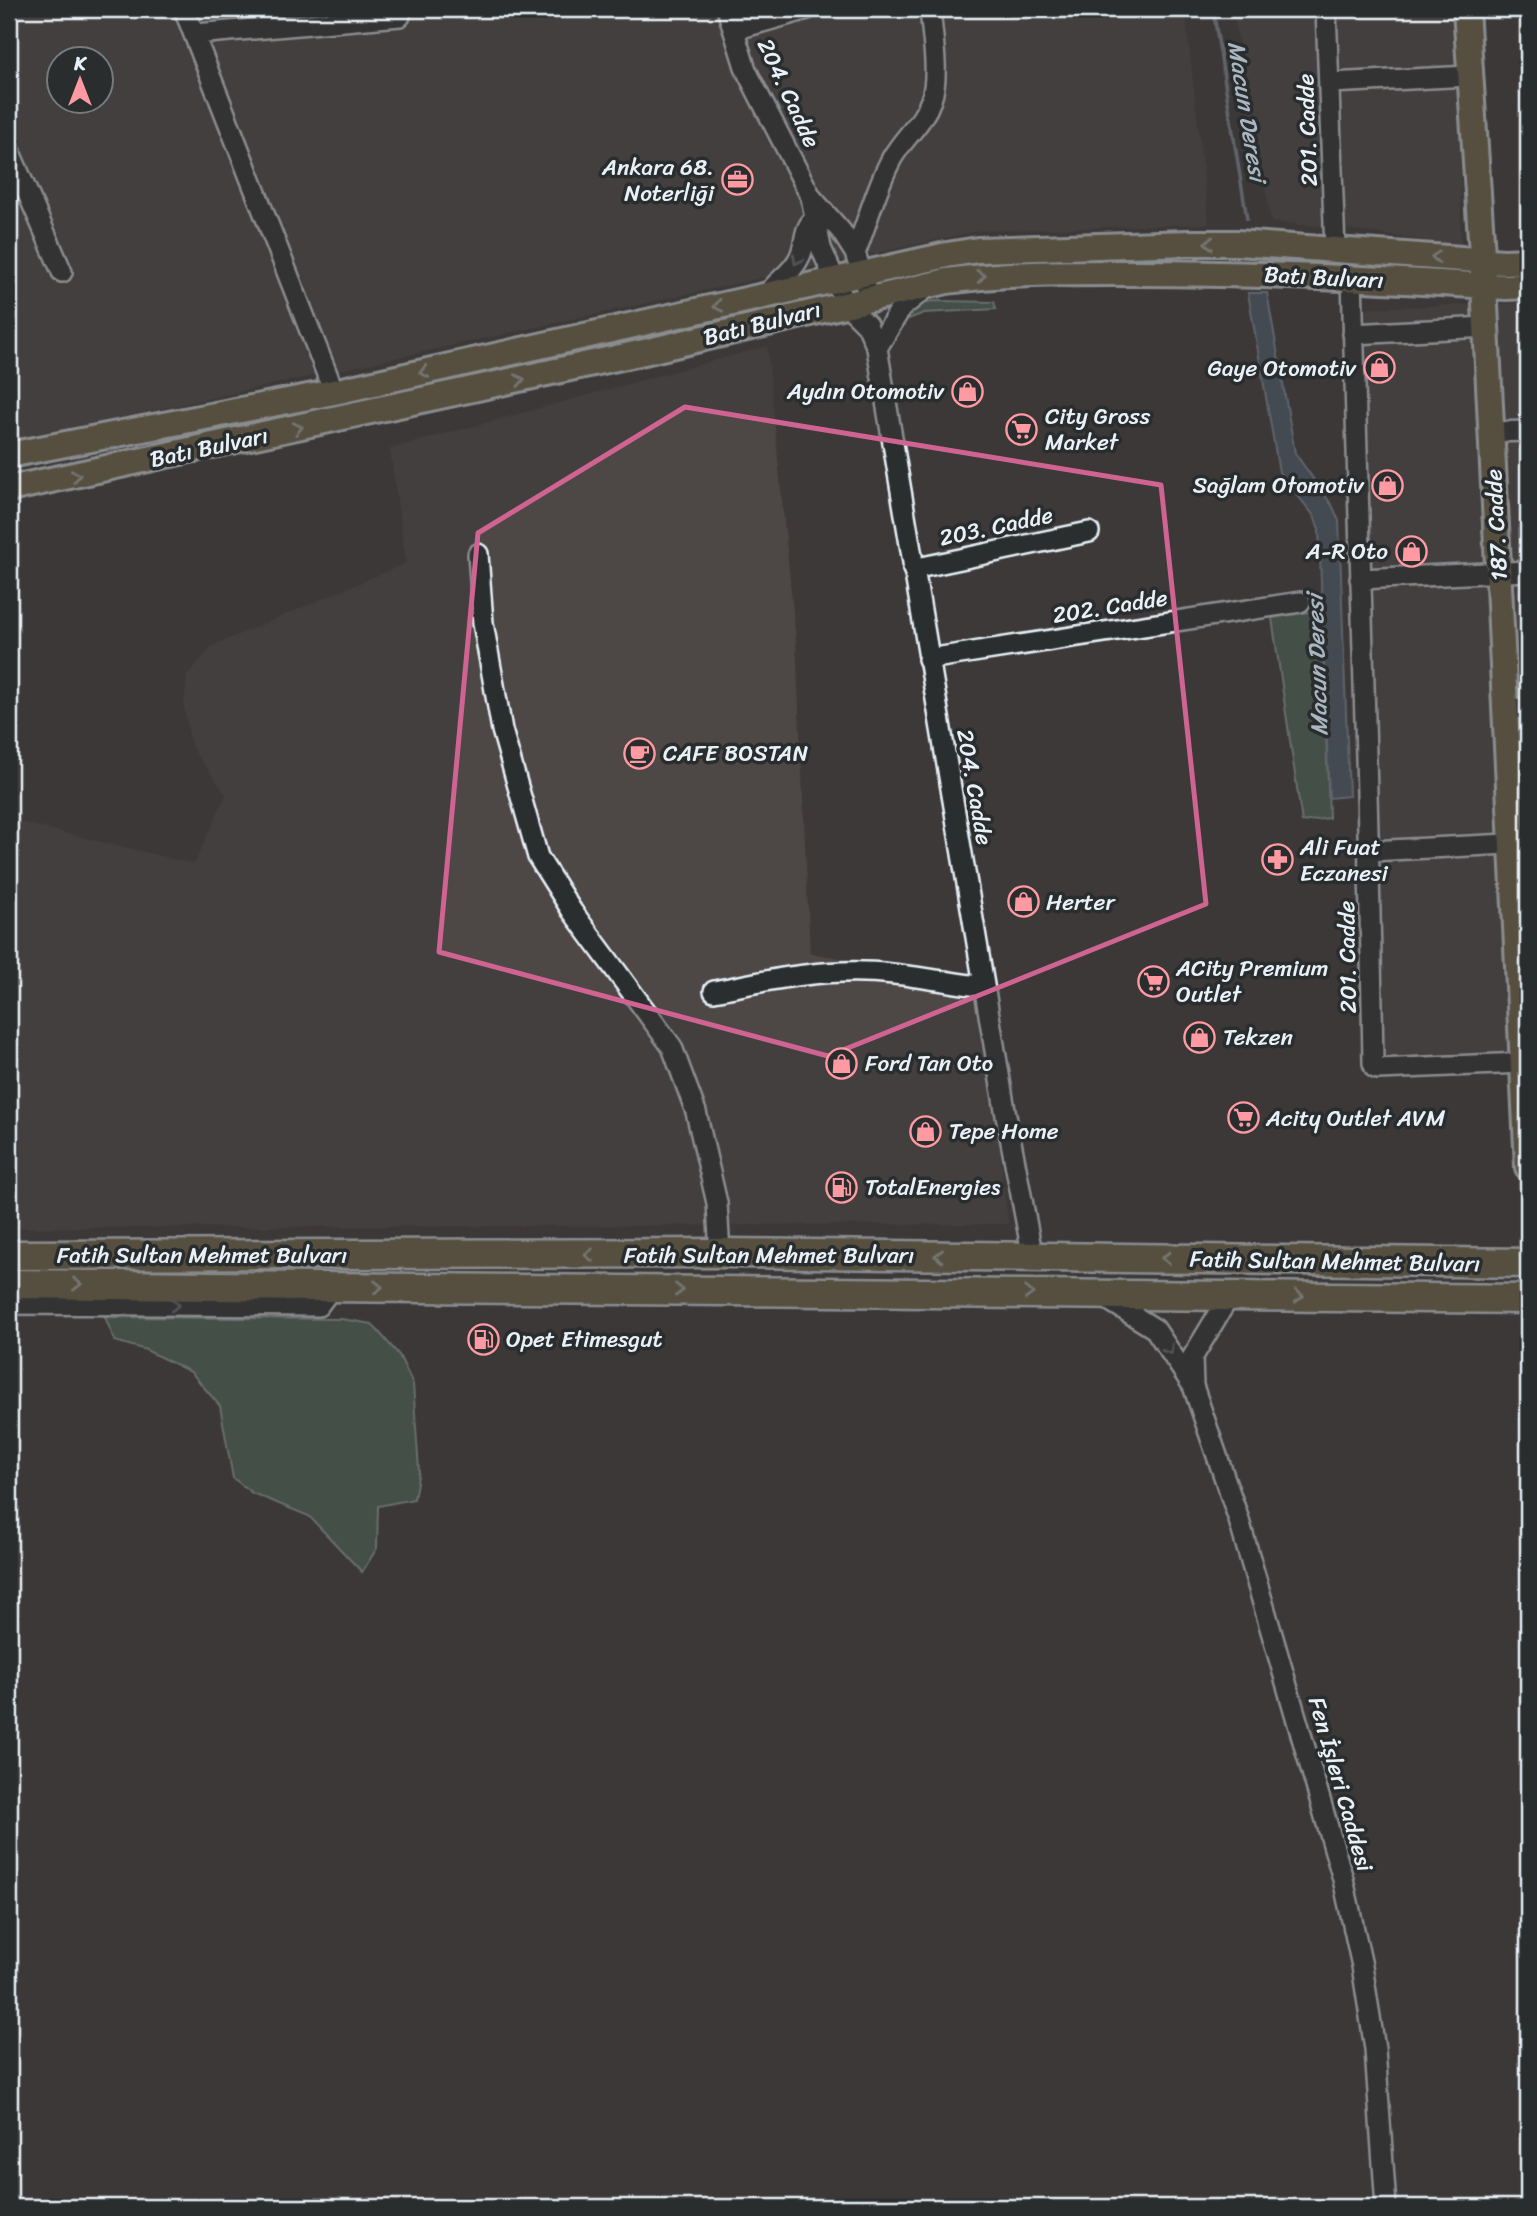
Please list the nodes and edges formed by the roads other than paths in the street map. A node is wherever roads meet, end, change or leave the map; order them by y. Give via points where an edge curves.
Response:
1 (184, 9) edge
2 (401, 9) edge
3 (727, 9) edge
4 (808, 9) edge
5 (930, 9) edge
6 (1326, 9) edge
7 (1466, 9) edge
8 (734, 30) junction
9 (196, 34) junction
10 (1470, 75) junction
11 (1330, 83) junction
12 (9, 150) edge
13 (811, 197) junction
14 (815, 219) junction
15 (1335, 250) junction
16 (1483, 260) junction
17 (1528, 261) edge
18 (858, 263) junction
19 (62, 272) dead end
20 (1352, 277) junction
21 (835, 280) junction
22 (929, 284) junction
23 (1484, 285) junction
24 (1528, 286) edge
25 (767, 295) junction
26 (857, 301) junction
27 (1486, 327) junction
28 (1353, 334) junction
29 (877, 348) junction
30 (334, 392) junction
31 (1528, 431) edge
32 (1492, 432) junction
33 (9, 455) edge
34 (9, 489) edge
35 (1089, 532) dead end
36 (478, 554) dead end
37 (913, 569) junction
38 (1528, 571) edge
39 (1499, 573) junction
40 (1360, 579) junction
41 (1300, 602) dead end
42 (928, 659) junction
43 (1517, 709) edge
44 (1520, 843) edge
45 (1370, 851) junction
46 (1524, 986) edge
47 (984, 987) junction
48 (714, 991) dead end
49 (1523, 1063) junction
50 (1528, 1151) edge
51 (1528, 1167) edge
52 (720, 1254) junction
53 (9, 1255) edge
54 (1033, 1258) junction
55 (1528, 1263) edge
56 (9, 1284) edge
57 (333, 1286) junction
58 (1098, 1294) junction
59 (1230, 1295) junction
60 (1528, 1299) edge
61 (9, 1304) edge
62 (1193, 1386) junction
63 (1386, 2207) edge

1 - 9 street
2 - 9 street via 400,16
3 - 8 street, 204. Cadde
4 - 8 street
5 - 18 street via 934,54 931,100 883,176
6 - 11 street, 201. Cadde
7 - 10 main road, 187. Cadde
8 - 13 street, 204. Cadde via 746,70
9 - 30 street
10 - 11 street
10 - 16 main road, 187. Cadde
11 - 15 street, 201. Cadde
12 - 19 street
13 - 14 street, 204. Cadde
13 - 18 street, 204. Cadde via 841,231
14 - 21 street, 204. Cadde
14 -> 25 street via 808,225 796,264
16 -> 15 main road, Batı Bulvarı
15 -> 18 main road, Batı Bulvarı via 1188,243 1012,247
16 - 17 main road, Batı Bulvarı
16 - 23 main road, 187. Cadde
18 - 21 main road, Batı Bulvarı
18 - 26 street, 204. Cadde
22 -> 20 main road, Batı Bulvarı via 1038,273
20 - 23 main road, Batı Bulvarı
20 - 28 street, 201. Cadde
21 - 25 main road, Batı Bulvarı
21 - 26 street, 204. Cadde
22 - 26 main road, Batı Bulvarı
22 - 29 street via 901,309
23 - 24 main road, Batı Bulvarı
23 - 27 main road, 187. Cadde
25 -> 30 main road, Batı Bulvarı
26 - 29 street, 204. Cadde
34 -> 26 main road, Batı Bulvarı via 631,355
27 - 28 street
27 - 32 main road, 187. Cadde
28 - 40 street, 201. Cadde
29 - 37 street, 204. Cadde
30 - 33 main road, Batı Bulvarı
31 - 32 street
32 - 39 main road, 187. Cadde
35 - 37 street, 203. Cadde
36 - 52 street via 483,623 502,730 538,858 672,1047 696,1112 717,1203
37 - 42 street, 204. Cadde
38 - 39 street
39 - 40 street
39 - 43 main road, 187. Cadde
40 - 45 street, 201. Cadde
41 - 42 street, 202. Cadde
42 - 47 street, 204. Cadde
43 - 44 main road, 187. Cadde
44 - 45 street
44 - 46 main road, 187. Cadde
45 - 49 street, 201. Cadde via 1375,1068
46 - 49 main road, 187. Cadde
47 - 48 street via 843,972
47 - 54 street, 204. Cadde
49 - 50 main road, 187. Cadde
50 - 51 main road, 187. Cadde
52 -> 53 highway, Fatih Sultan Mehmet Bulvarı
54 -> 52 highway, Fatih Sultan Mehmet Bulvarı
55 -> 54 highway, Fatih Sultan Mehmet Bulvarı
56 -> 57 highway, Fatih Sultan Mehmet Bulvarı
57 -> 58 highway, Fatih Sultan Mehmet Bulvarı
61 -> 57 street via 318,1306
58 - 59 highway, Fatih Sultan Mehmet Bulvarı
58 -> 62 street via 1155,1329
59 -> 60 highway, Fatih Sultan Mehmet Bulvarı
59 - 62 street via 1192,1358
62 - 63 street, Fen İşleri Caddesi via 1238,1517 1343,1879 1375,2049

